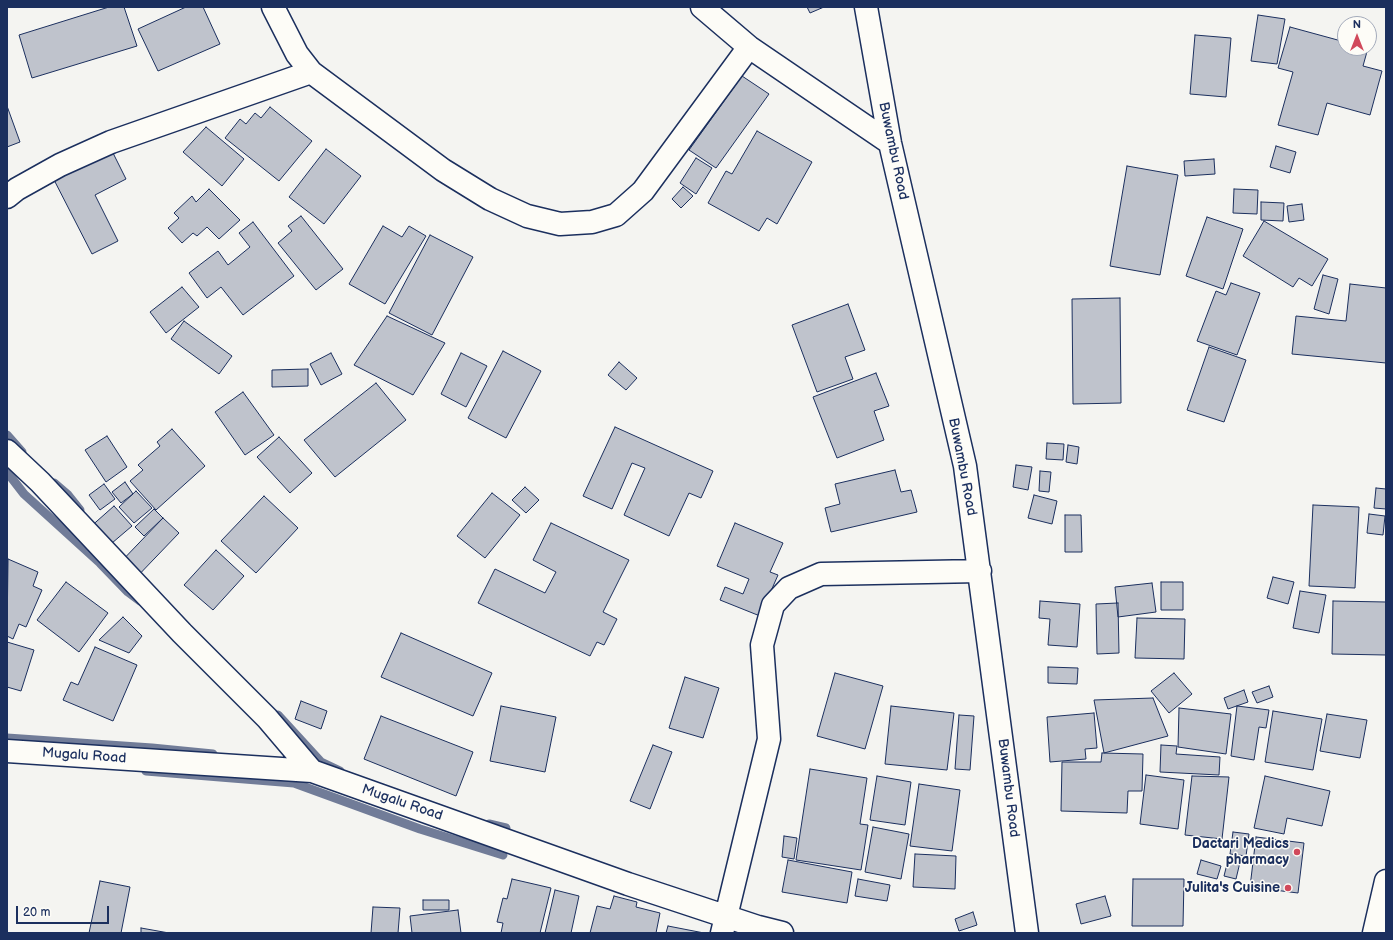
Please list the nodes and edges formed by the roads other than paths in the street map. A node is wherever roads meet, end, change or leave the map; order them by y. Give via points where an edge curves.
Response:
1 (273, 7) edge
2 (702, 7) edge
3 (866, 7) edge
4 (749, 47) junction
5 (311, 72) junction
6 (890, 143) junction
7 (7, 197) edge
8 (7, 451) edge
9 (980, 571) junction
10 (7, 750) edge
11 (312, 771) junction
12 (1386, 881) edge
13 (724, 925) edge
14 (782, 933) edge
15 (1027, 933) edge
16 (1374, 933) edge

1 - 5 street via 297,54
2 - 4 street
3 - 6 street, Buwambu Road
4 - 5 street via 643,191 616,215 592,222 560,224 527,216 490,200 443,170
4 - 6 street
5 - 7 street via 111,142 60,165
6 - 9 street, Buwambu Road via 964,466
8 - 11 street via 40,482 182,633 267,718
9 - 13 street via 821,574 789,588 773,605 762,645 769,739
9 - 15 street, Buwambu Road
10 - 11 street, Mugalu Road
11 - 13 street, Mugalu Road via 628,884
12 - 16 street
13 - 14 street, Mugalu Road

